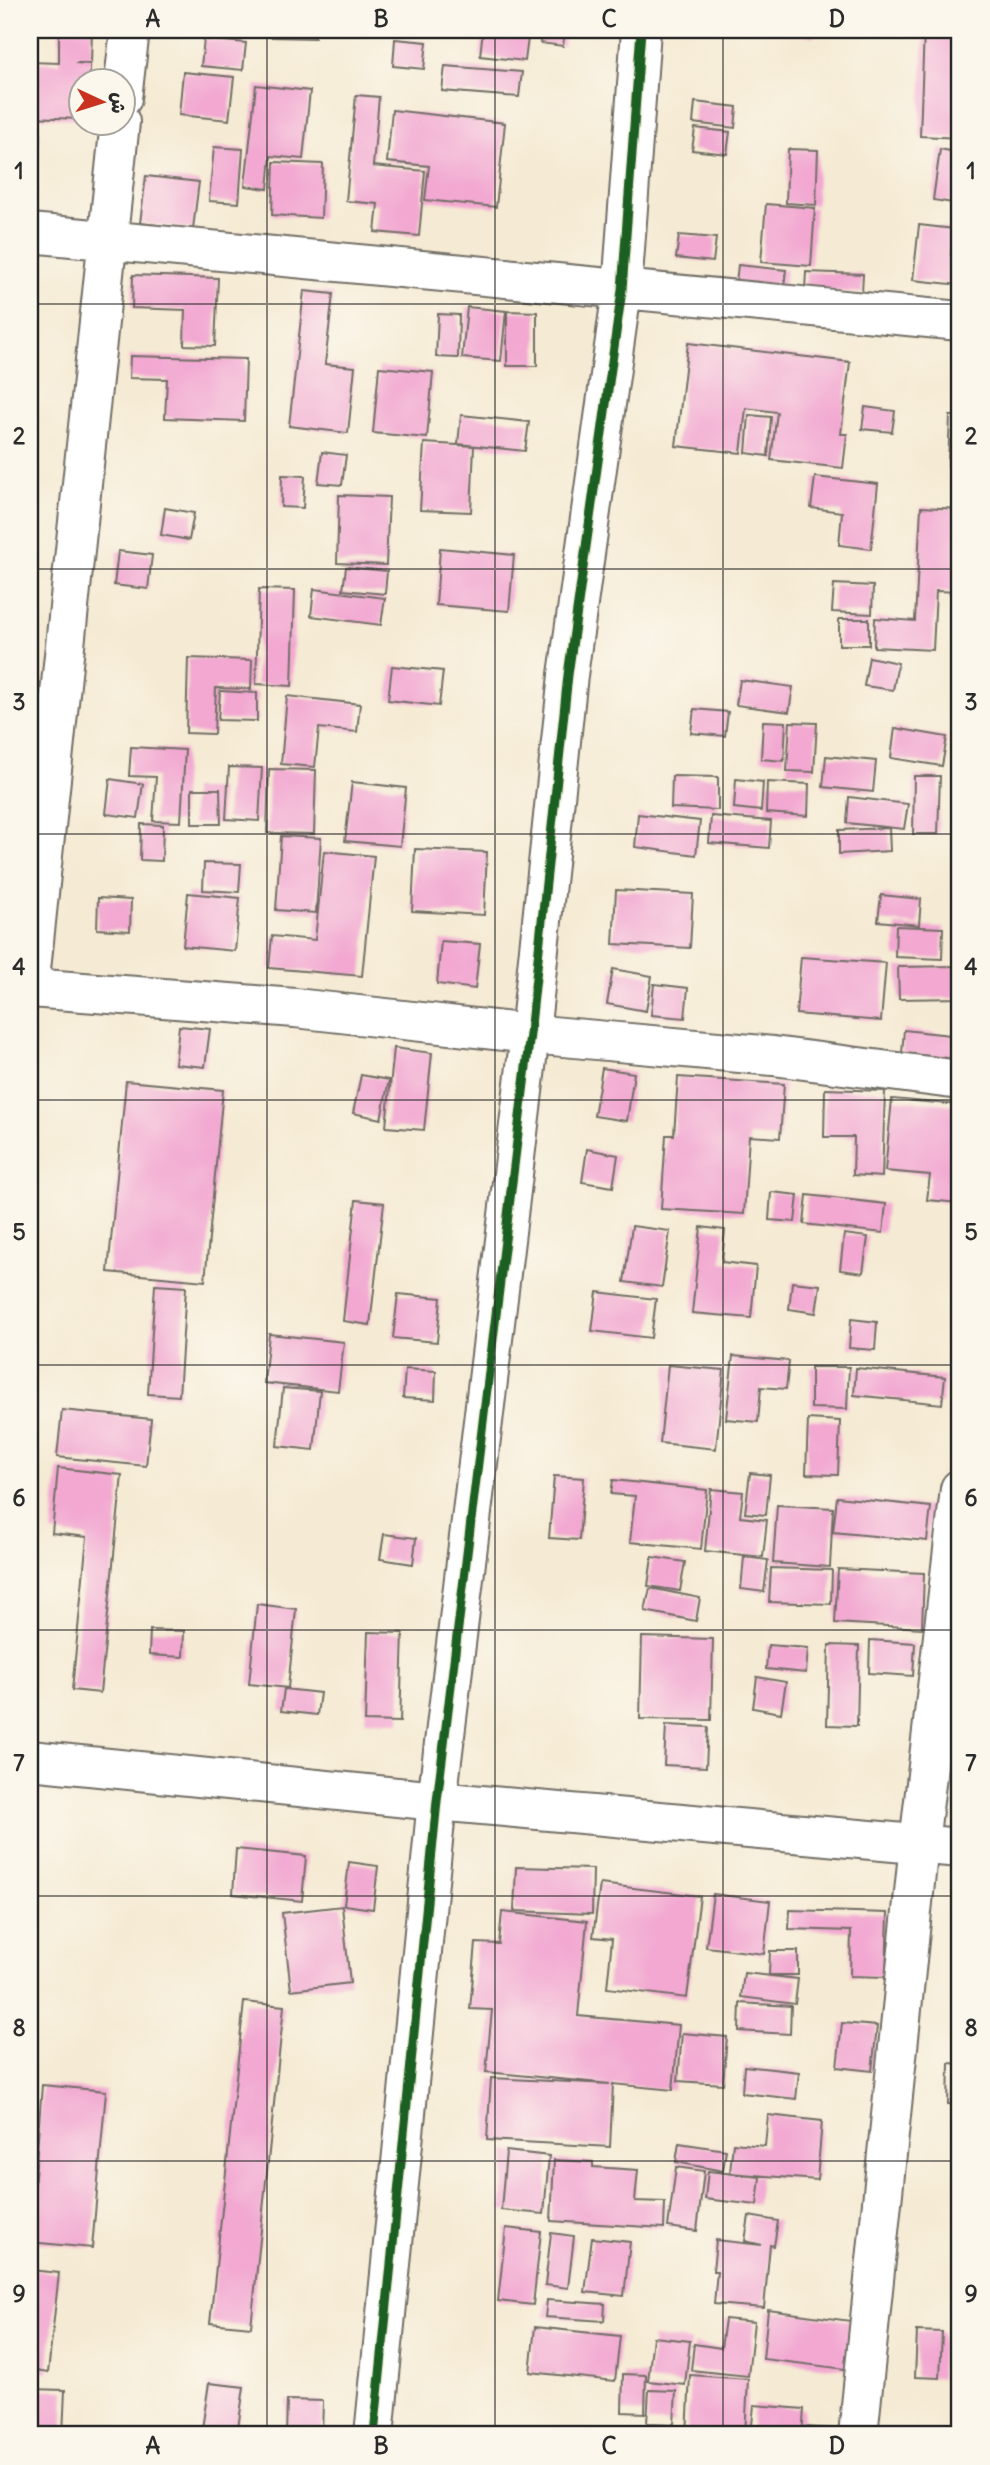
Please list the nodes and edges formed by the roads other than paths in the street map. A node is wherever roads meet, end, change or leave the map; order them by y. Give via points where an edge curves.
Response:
1 (130, 30) edge
2 (641, 30) edge
3 (126, 66) edge
4 (118, 136) edge
5 (30, 233) edge
6 (107, 241) junction
7 (622, 290) junction
8 (960, 321) edge
9 (30, 979) edge
10 (30, 988) edge
11 (530, 1034) junction
12 (960, 1080) edge
13 (960, 1489) edge
14 (30, 1760) edge
15 (437, 1801) junction
16 (919, 1844) junction
17 (960, 1848) edge
18 (374, 2435) edge
19 (858, 2435) edge

1 - 3 street
2 - 7 street
4 - 6 street
5 - 6 street
6 - 7 street
6 - 9 street
7 - 8 street
7 - 11 street via 568,675
10 - 11 street via 295,1008
11 - 12 street via 773,1056
11 - 15 street
13 - 16 street
14 - 15 street
15 - 16 street
15 - 18 street
16 - 17 street
16 - 19 street

